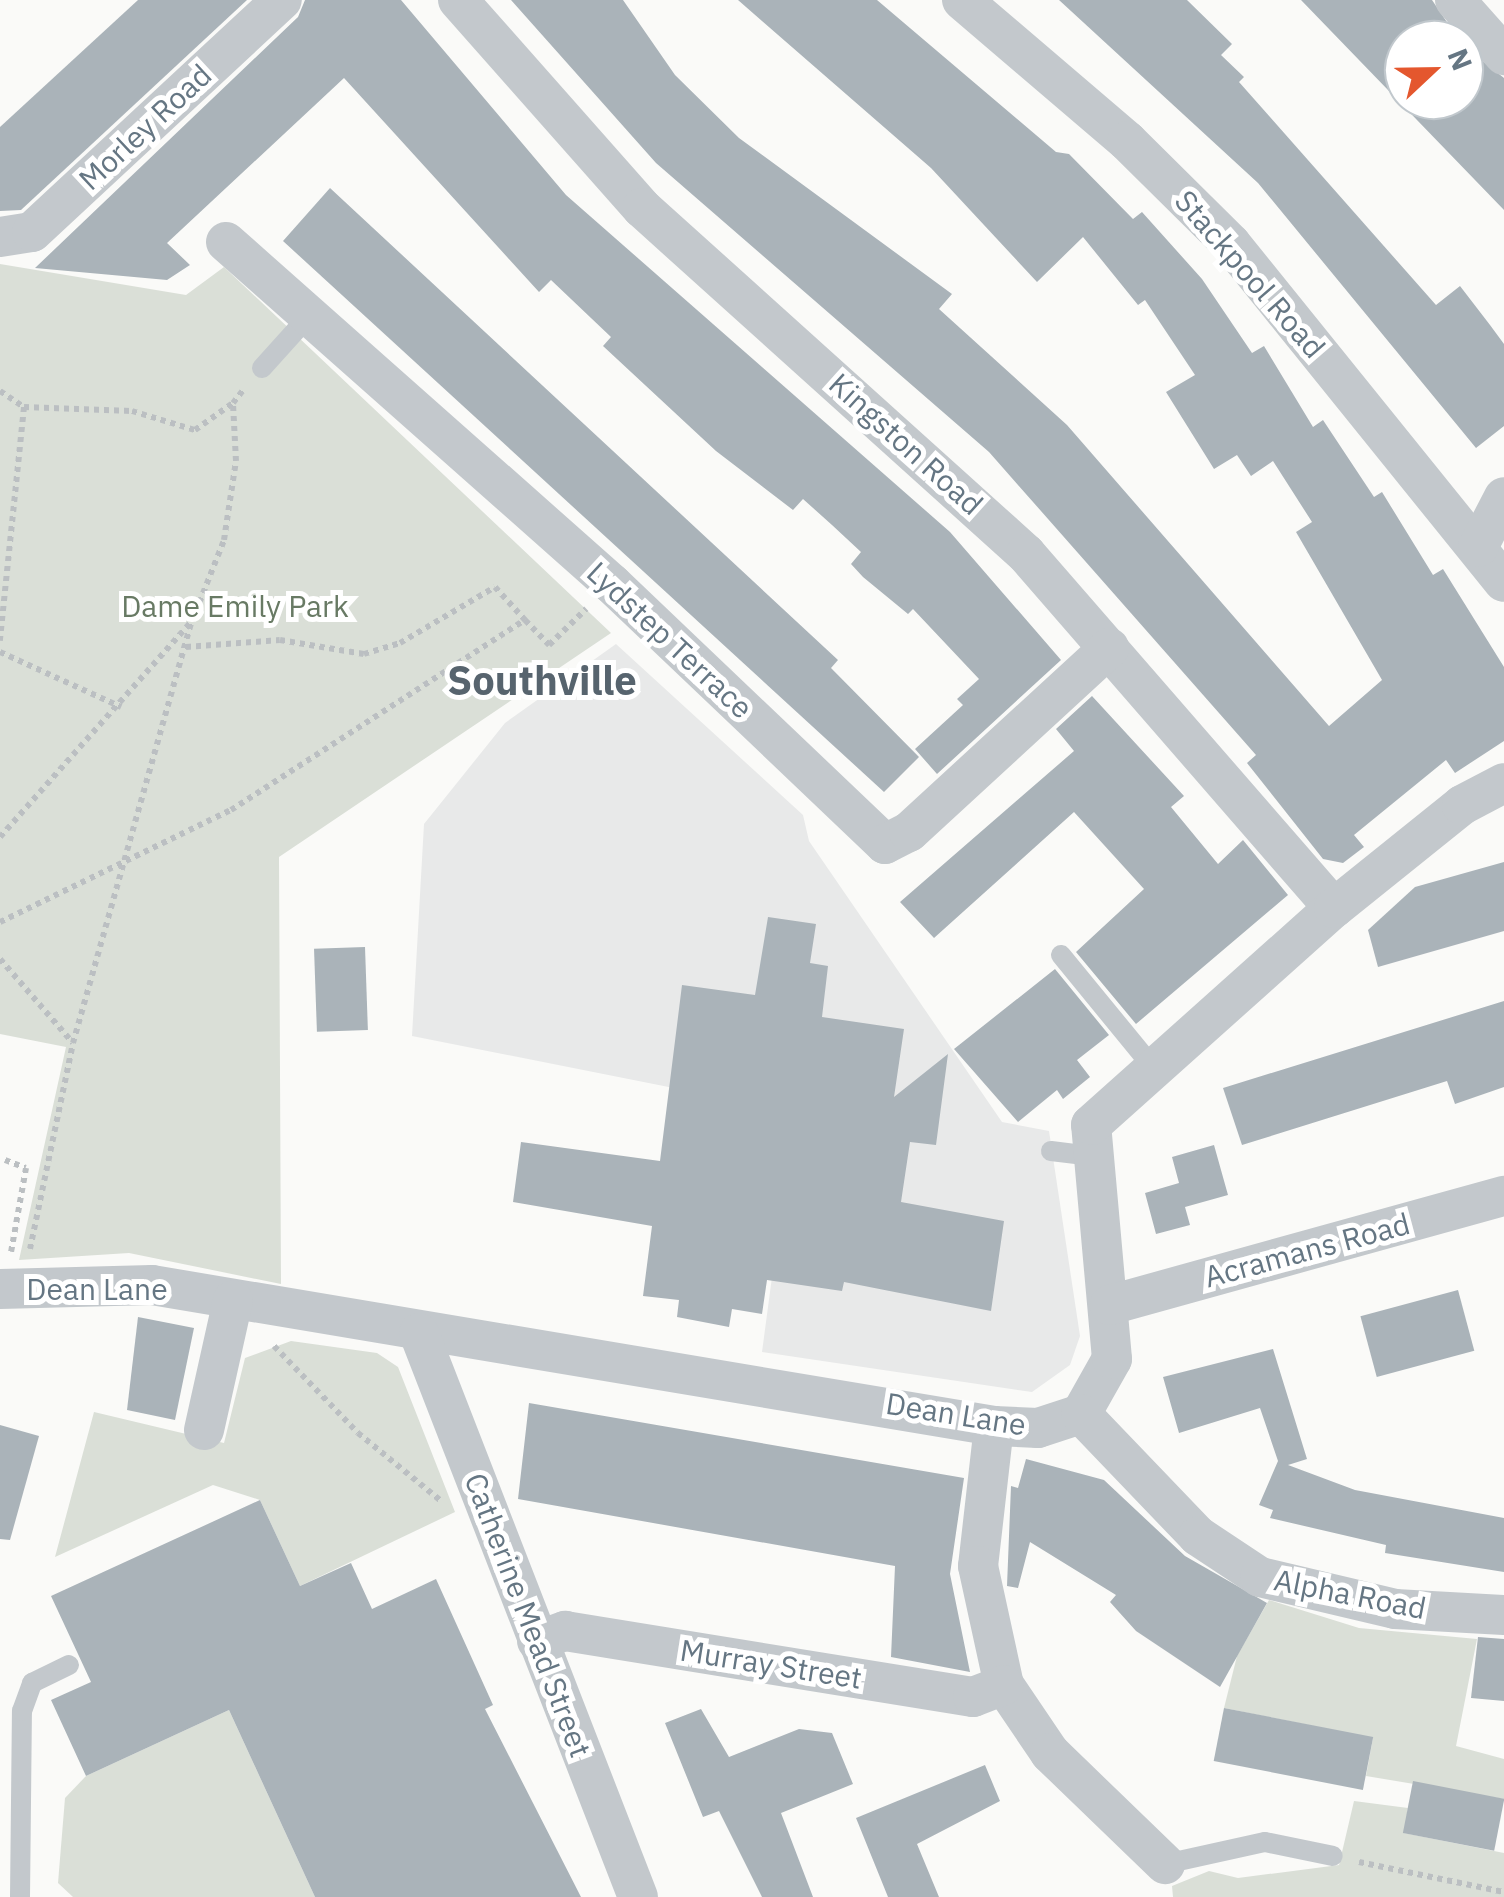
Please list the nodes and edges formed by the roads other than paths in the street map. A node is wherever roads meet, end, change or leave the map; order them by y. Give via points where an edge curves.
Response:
1 (282, 0) edge
2 (458, 0) edge
3 (962, 0) edge
4 (1455, 0) edge
5 (1504, 55) edge
6 (0, 237) edge
7 (226, 242) dead end
8 (308, 318) junction
9 (262, 368) road end
10 (1504, 497) edge
11 (1478, 547) junction
12 (1504, 582) edge
13 (1109, 648) junction
14 (1504, 782) edge
15 (1334, 908) junction
16 (1061, 955) dead end
17 (1152, 1066) junction
18 (1504, 1196) edge
19 (21, 1280) edge
20 (234, 1300) junction
21 (1110, 1305) junction
22 (419, 1333) junction
23 (1081, 1414) junction
24 (994, 1426) junction
25 (204, 1430) dead end
26 (1504, 1614) edge
27 (537, 1641) junction
28 (68, 1665) dead end
29 (1004, 1685) junction
30 (1333, 1856) road end
31 (1165, 1864) joint
32 (20, 1897) edge
33 (638, 1897) edge

1 - 6 street, Morley Road via 32,232
2 - 13 street, Kingston Road via 642,208 940,472
3 - 11 street, Stackpool Road via 1127,141 1231,244
4 - 5 street
7 - 8 street, Lydstep Terrace
8 - 9 lane
8 - 13 street, Lydstep Terrace via 612,584 885,844 910,832
10 - 11 street
11 - 12 street, Stackpool Road
13 - 15 street, Kingston Road
14 - 15 street via 1462,806
15 - 17 street
16 - 17 lane
17 - 21 street via 1098,1115 1071,1153
18 - 21 street, Acramans Road
19 - 20 street, Dean Lane via 152,1284
20 - 22 street, Dean Lane
20 - 25 street
21 - 23 street via 1112,1359
22 - 24 street, Dean Lane
22 - 27 street, Catherine Mead Street
23 - 24 street, Dean Lane via 1038,1428
23 - 26 street, Alpha Road via 1198,1536 1260,1577 1395,1610
24 - 29 street via 978,1566
27 - 29 street, Murray Street via 565,1631 974,1697
27 - 33 street, Catherine Mead Street
28 - 32 lane via 32,1684 22,1711
29 - 31 street via 1050,1753
30 - 31 lane via 1265,1842

